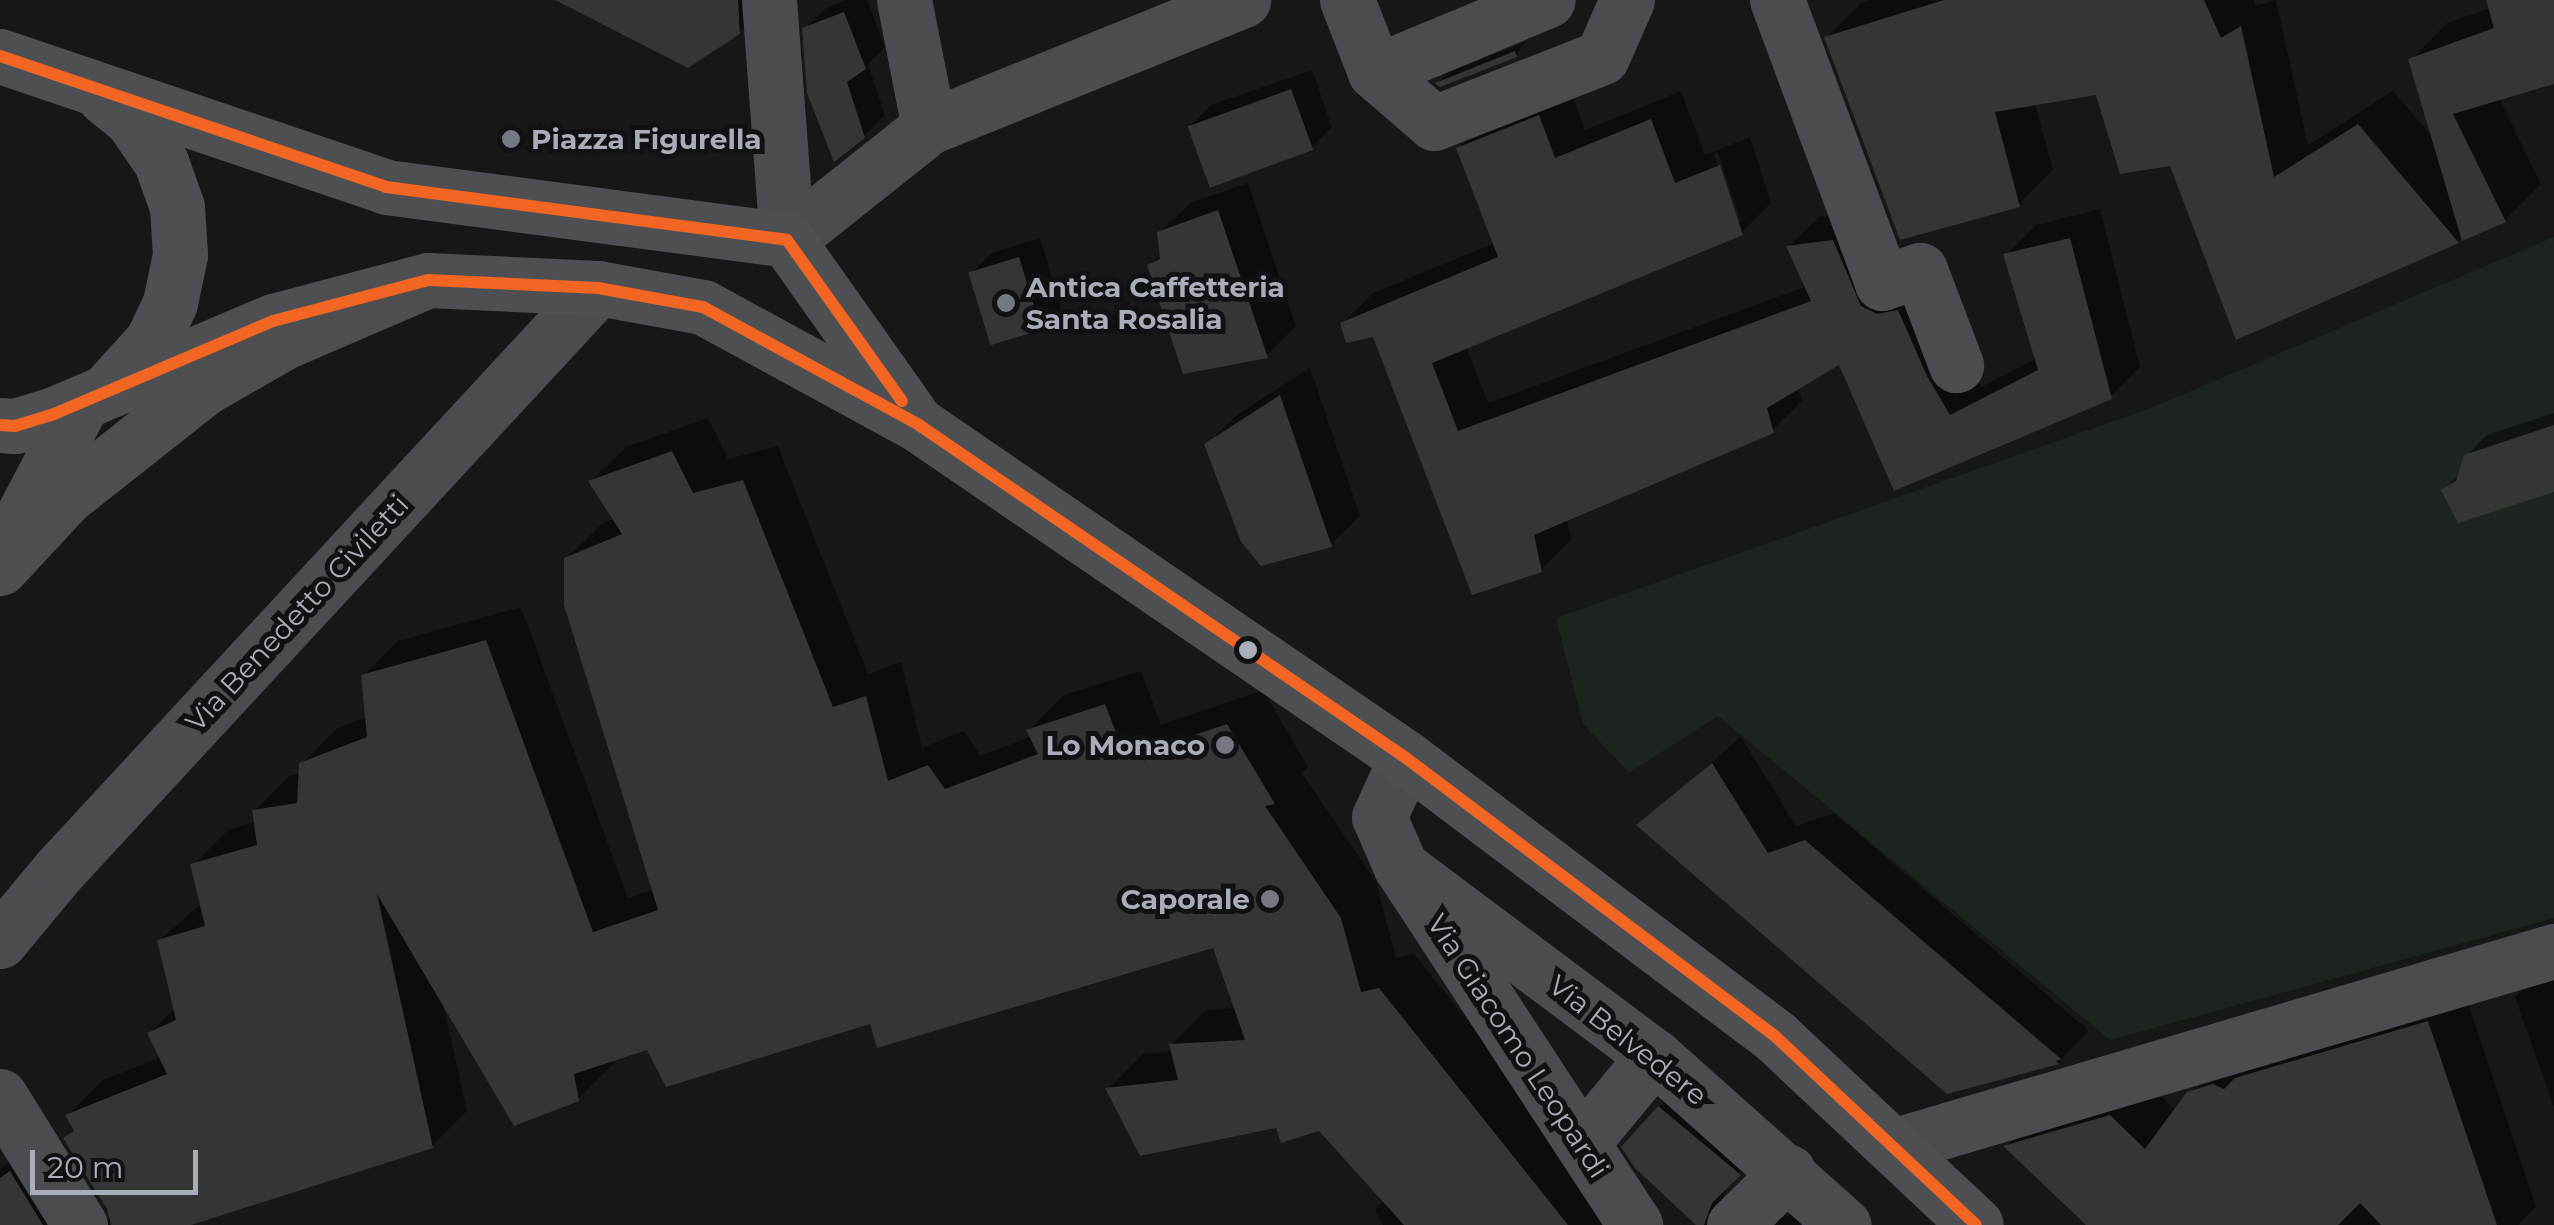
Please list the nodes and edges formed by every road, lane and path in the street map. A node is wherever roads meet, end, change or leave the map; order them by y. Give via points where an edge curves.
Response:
1 (769, 0) edge
2 (904, 0) edge
3 (1243, 0) edge
4 (1347, 0) edge
5 (1548, 0) edge
6 (1627, 0) edge
7 (1776, 0) edge
8 (0, 56) edge
9 (0, 64) edge
10 (1376, 72) junction
11 (80, 83) junction
12 (929, 127) junction
13 (787, 240) junction
14 (428, 280) junction
15 (598, 288) junction
16 (703, 306) junction
17 (1956, 365) dead end
18 (78, 404) junction
19 (0, 425) edge
20 (919, 425) junction
21 (0, 456) edge
22 (0, 554) edge
23 (0, 568) edge
24 (1406, 758) junction
25 (1400, 867) junction
26 (0, 941) edge
27 (2554, 950) edge
28 (1654, 1056) junction
29 (0, 1096) edge
30 (1582, 1143) junction
31 (1892, 1146) junction
32 (1788, 1172) junction
33 (80, 1225) edge
34 (1635, 1225) edge
35 (1734, 1225) edge
36 (1844, 1225) edge
37 (1976, 1225) edge

1 - 13 street
2 - 12 street
3 - 12 street
4 - 10 street
5 - 10 street
6 - 10 street via 1602,57 1434,123
7 - 17 street via 1882,283 1920,270
8 - 11 main road
9 - 11 main road
11 - 13 main road via 386,187
11 - 18 main road via 132,120 160,162 176,207 180,255 170,304 152,342 125,374
12 - 13 street
13 - 16 main road
13 - 20 main road
14 - 15 main road
14 - 18 main road via 272,321
14 - 23 highway via 284,342 204,388 66,497
15 - 16 main road
15 - 26 street, Via Benedetto Civiletti via 58,870
16 - 20 main road
18 - 19 main road
18 - 21 main road
18 - 22 highway via 45,480
20 - 24 main road
24 - 25 street, Via Giacomo Leopardi via 1379,817
24 - 31 main road via 1776,1036
25 - 28 street, Via Belvedere
25 - 30 street, Via Giacomo Leopardi
27 - 31 street
28 - 30 street
28 - 32 street, Via Belvedere
29 - 33 street
30 - 34 street, Via Giacomo Leopardi
31 - 37 main road
32 - 35 street
32 - 36 street, Via Belvedere

